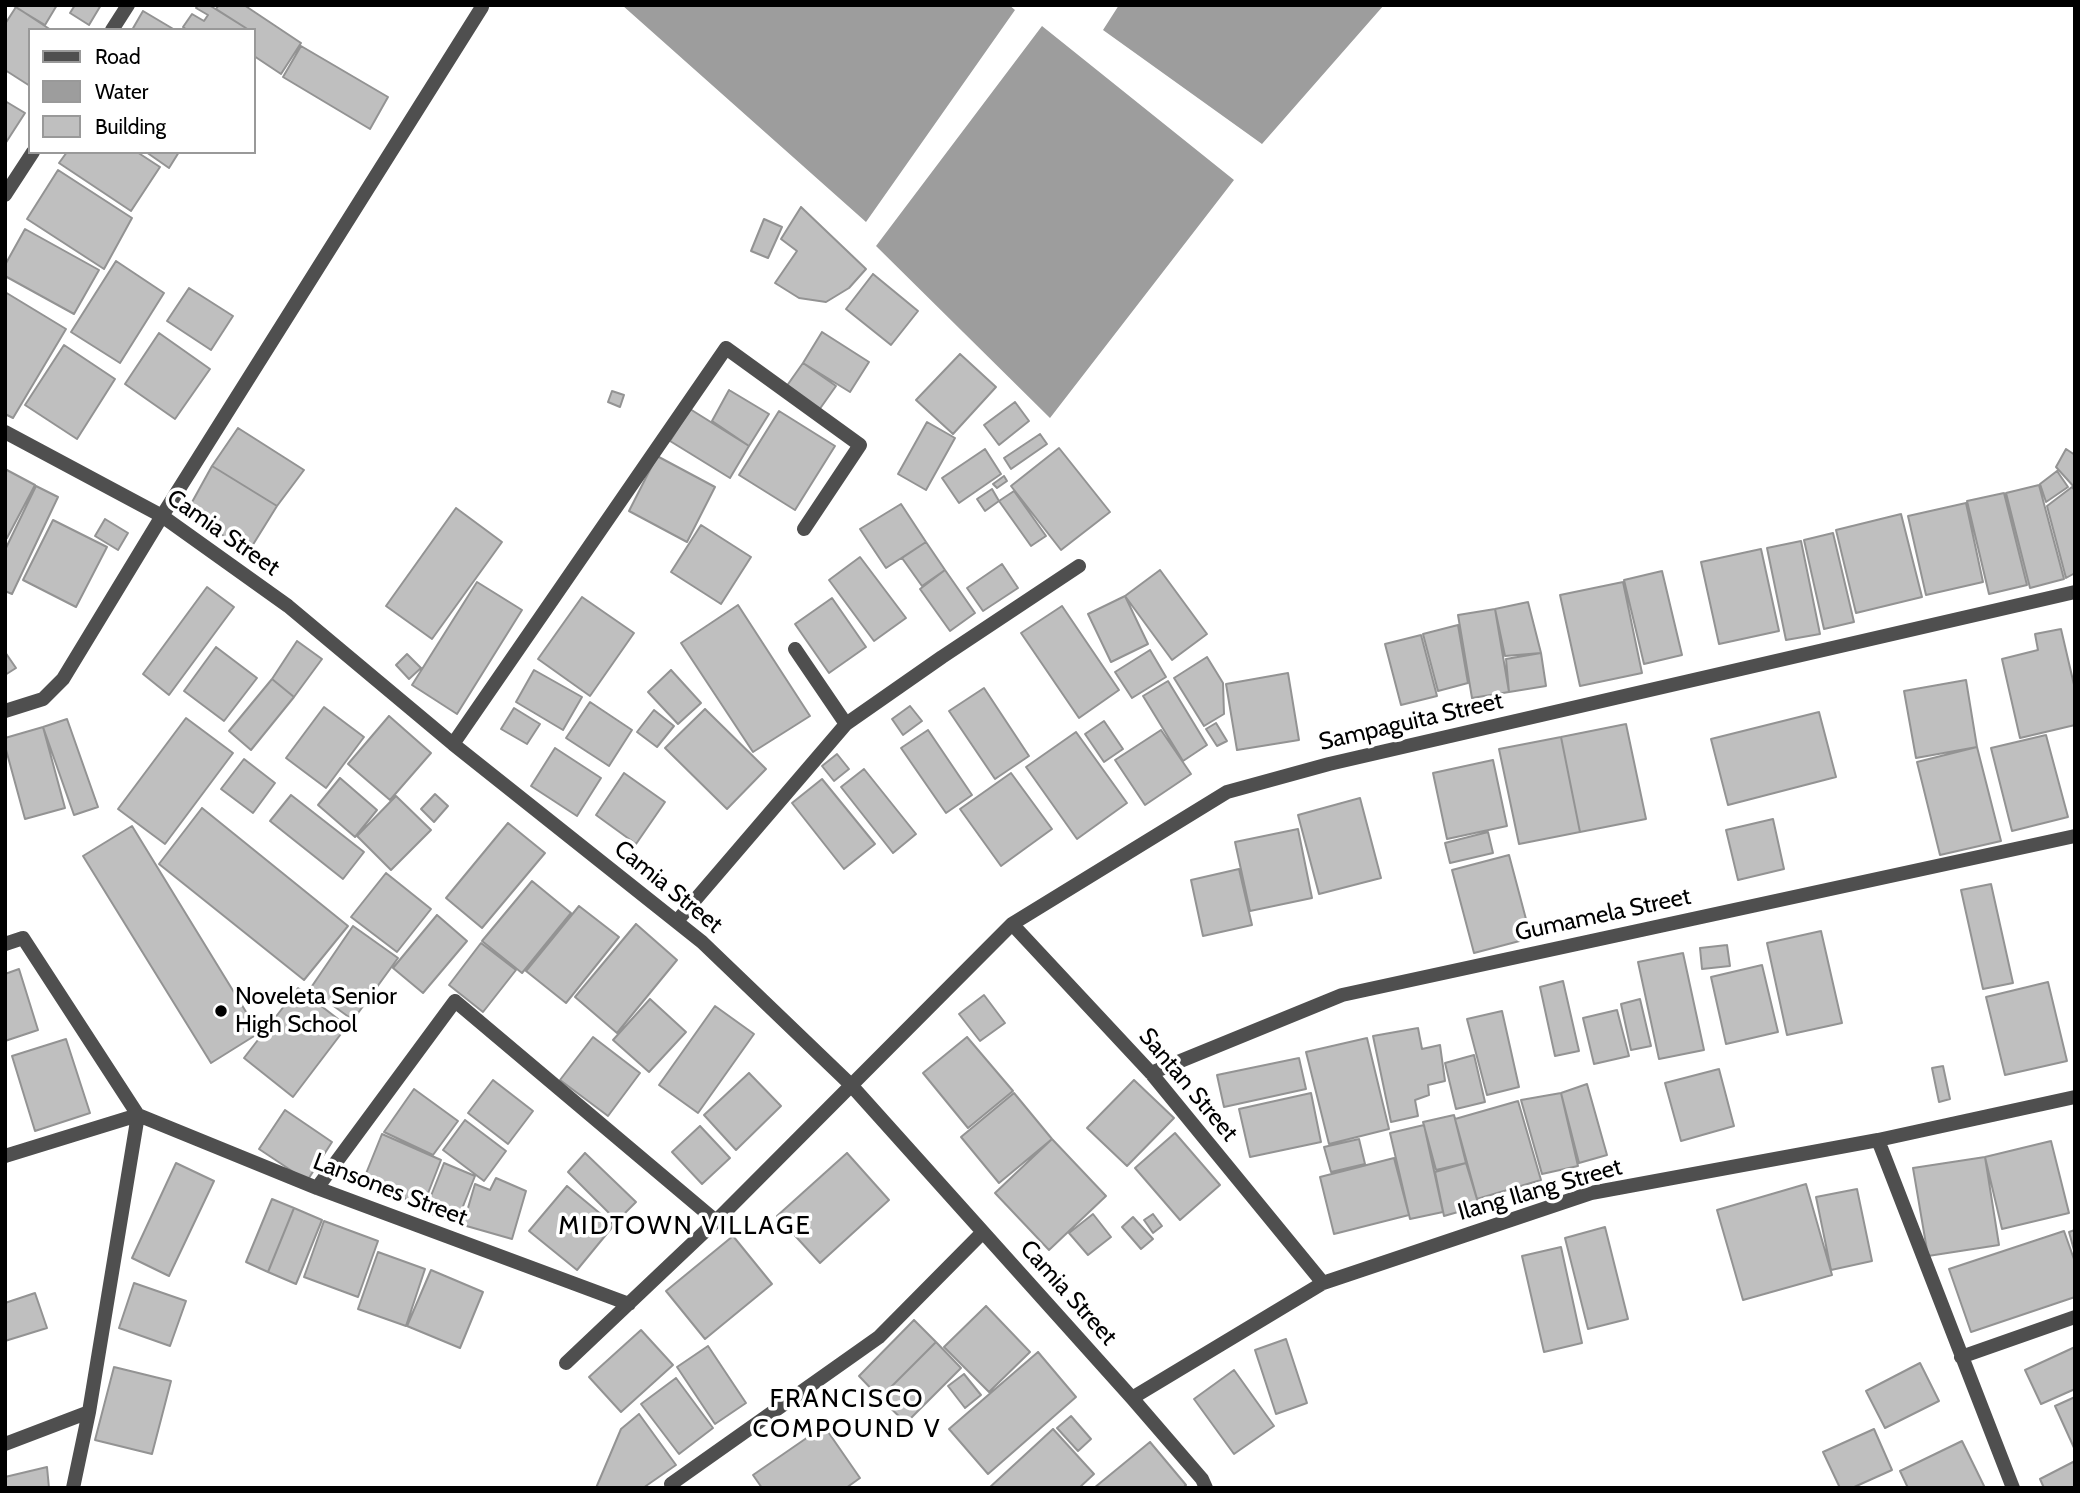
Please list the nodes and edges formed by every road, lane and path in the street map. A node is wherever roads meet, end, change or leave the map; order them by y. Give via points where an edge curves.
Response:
1 (128, 5) edge
2 (482, 8) dead end
3 (113, 28) edge
4 (32, 154) edge
5 (5, 195) edge
6 (5, 432) edge
7 (162, 516) junction
8 (804, 529) dead end
9 (1079, 566) dead end
10 (2075, 592) edge
11 (795, 649) dead end
12 (5, 711) edge
13 (846, 724) junction
14 (453, 744) junction
15 (2075, 836) edge
16 (677, 922) junction
17 (1012, 924) junction
18 (5, 943) edge
19 (1151, 1073) junction
20 (851, 1085) junction
21 (2075, 1097) edge
22 (138, 1115) junction
23 (1878, 1140) junction
24 (5, 1156) edge
25 (317, 1188) junction
26 (716, 1221) junction
27 (982, 1233) junction
28 (1323, 1283) junction
29 (629, 1304) junction
30 (2075, 1317) edge
31 (1961, 1357) junction
32 (566, 1363) dead end
33 (1132, 1398) junction
34 (89, 1412) junction
35 (5, 1444) edge
36 (671, 1484) dead end
37 (73, 1488) edge
38 (1206, 1488) edge
39 (2013, 1488) edge

1 - 3 street
2 - 7 street
4 - 5 street
6 - 7 street, Camia Street
7 - 12 street via 63,679 43,699
7 - 14 street, Camia Street via 288,606
8 - 14 street via 860,445 726,348
9 - 13 street
10 - 17 street, Sampaguita Street via 1329,764 1227,793
11 - 13 street
13 - 16 street
14 - 16 street, Camia Street
15 - 19 street, Gumamela Street via 1342,995
16 - 20 street, Camia Street
17 - 19 street, Santan Street
17 - 20 street, Sampaguita Street
18 - 22 street via 23,937
19 - 28 street, Santan Street
20 - 26 street, Sampaguita Street
20 - 27 street, Camia Street
21 - 23 street, Ilang Ilang Street
22 - 24 street
22 - 25 street, Lansones Street
22 - 34 street
23 - 28 street, Ilang Ilang Street via 1591,1193
23 - 31 street
25 - 26 street via 455,1001
25 - 29 street, Lansones Street
26 - 29 street, Sampaguita Street
27 - 33 street, Camia Street
27 - 36 street via 879,1337
28 - 33 street, Ilang Ilang Street
29 - 32 street, Sampaguita Street
30 - 31 street
31 - 39 street
33 - 38 street, Camia Street
34 - 35 street
34 - 37 street

